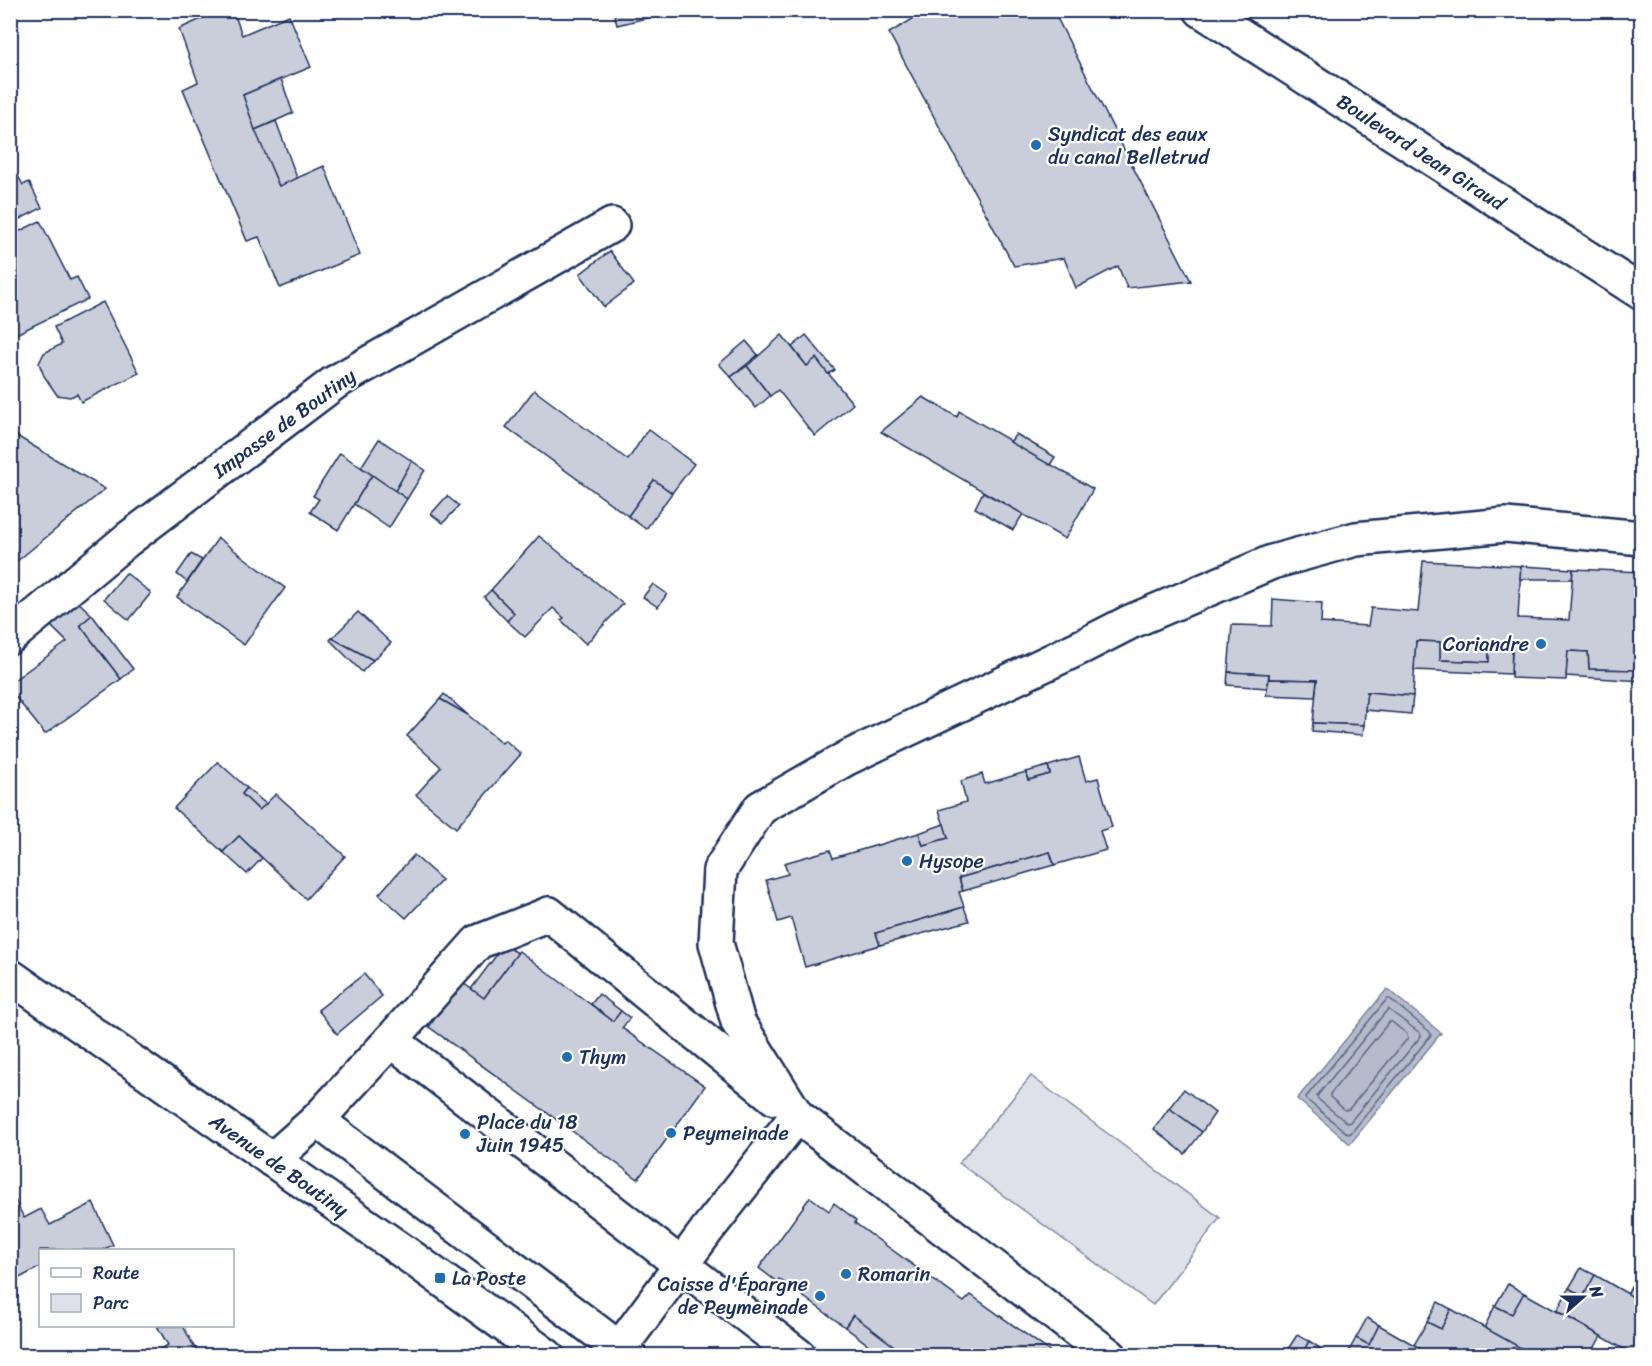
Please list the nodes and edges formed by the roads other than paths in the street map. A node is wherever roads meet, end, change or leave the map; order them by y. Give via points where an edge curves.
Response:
1 (1202, 10) edge
2 (612, 225) dead end
3 (1641, 293) edge
4 (1641, 538) edge
5 (10, 637) edge
6 (10, 976) edge
7 (391, 1040) junction
8 (797, 1116) junction
9 (317, 1120) junction
10 (272, 1160) junction
11 (681, 1264) junction
12 (621, 1353) edge
13 (547, 1356) edge
14 (799, 1356) edge
15 (1110, 1356) edge

1 - 3 street, Boulevard Jean Giraud
2 - 5 street, Impasse de Boutiny via 334,383 128,539
4 - 8 street via 1506,525 1356,539 1272,562 1130,622 847,758 760,808 720,870 716,943 738,1022
6 - 10 street, Avenue de Boutiny
7 - 8 street via 478,942 549,914
7 - 9 street
7 - 11 street
8 - 11 street
8 - 15 street
9 - 10 street
9 - 12 street
10 - 13 street, Avenue de Boutiny
11 - 12 street
11 - 14 street

